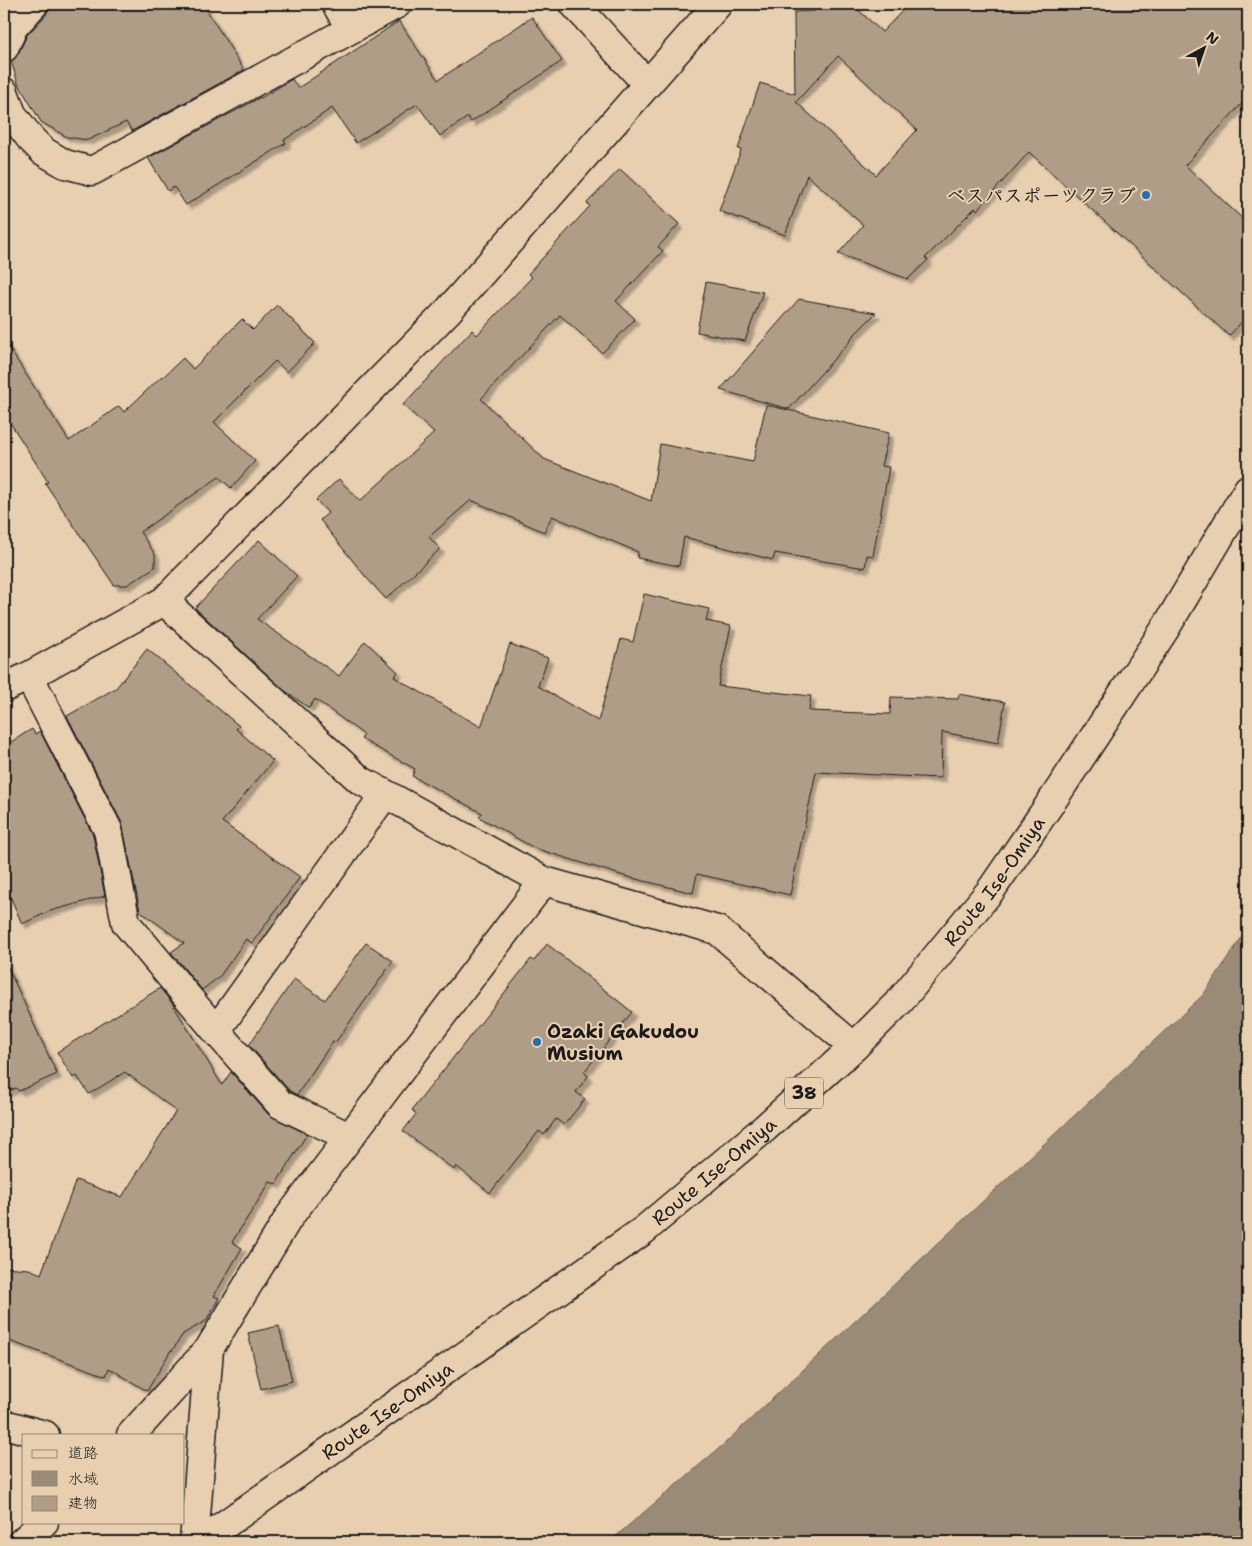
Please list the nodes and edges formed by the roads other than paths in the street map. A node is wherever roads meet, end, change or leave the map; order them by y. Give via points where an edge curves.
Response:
1 (34, 4) edge
2 (336, 4) edge
3 (397, 4) edge
4 (574, 4) edge
5 (718, 4) edge
6 (351, 29) junction
7 (4, 48) edge
8 (647, 84) junction
9 (4, 92) edge
10 (1248, 489) edge
11 (164, 601) junction
12 (29, 676) junction
13 (4, 688) edge
14 (385, 794) junction
15 (544, 880) junction
16 (216, 1030) junction
17 (854, 1047) junction
18 (349, 1138) junction
19 (209, 1349) junction
20 (4, 1424) edge
21 (41, 1434) edge
22 (132, 1434) edge
23 (42, 1524) edge
24 (22, 1542) edge
25 (194, 1542) edge
26 (200, 1542) edge

1 - 7 street via 14,26
2 - 6 street
3 - 6 street
4 - 8 street
5 - 8 street
6 - 9 street via 92,171 65,164 43,151 12,114
8 - 11 street via 448,311
10 - 17 street, Route Ise-Omiya / 38 via 1165,629 991,890 900,1001
11 - 12 street
11 - 14 street via 360,780
12 - 13 street
12 - 16 street via 108,830 126,923
14 - 15 street
14 - 16 street
15 - 17 street via 717,930
15 - 18 street
16 - 18 street via 280,1104
17 - 26 street, Route Ise-Omiya / 38 via 765,1128 644,1230
18 - 19 street via 289,1217
19 - 22 street
19 - 25 street
20 - 21 street
23 - 24 street

